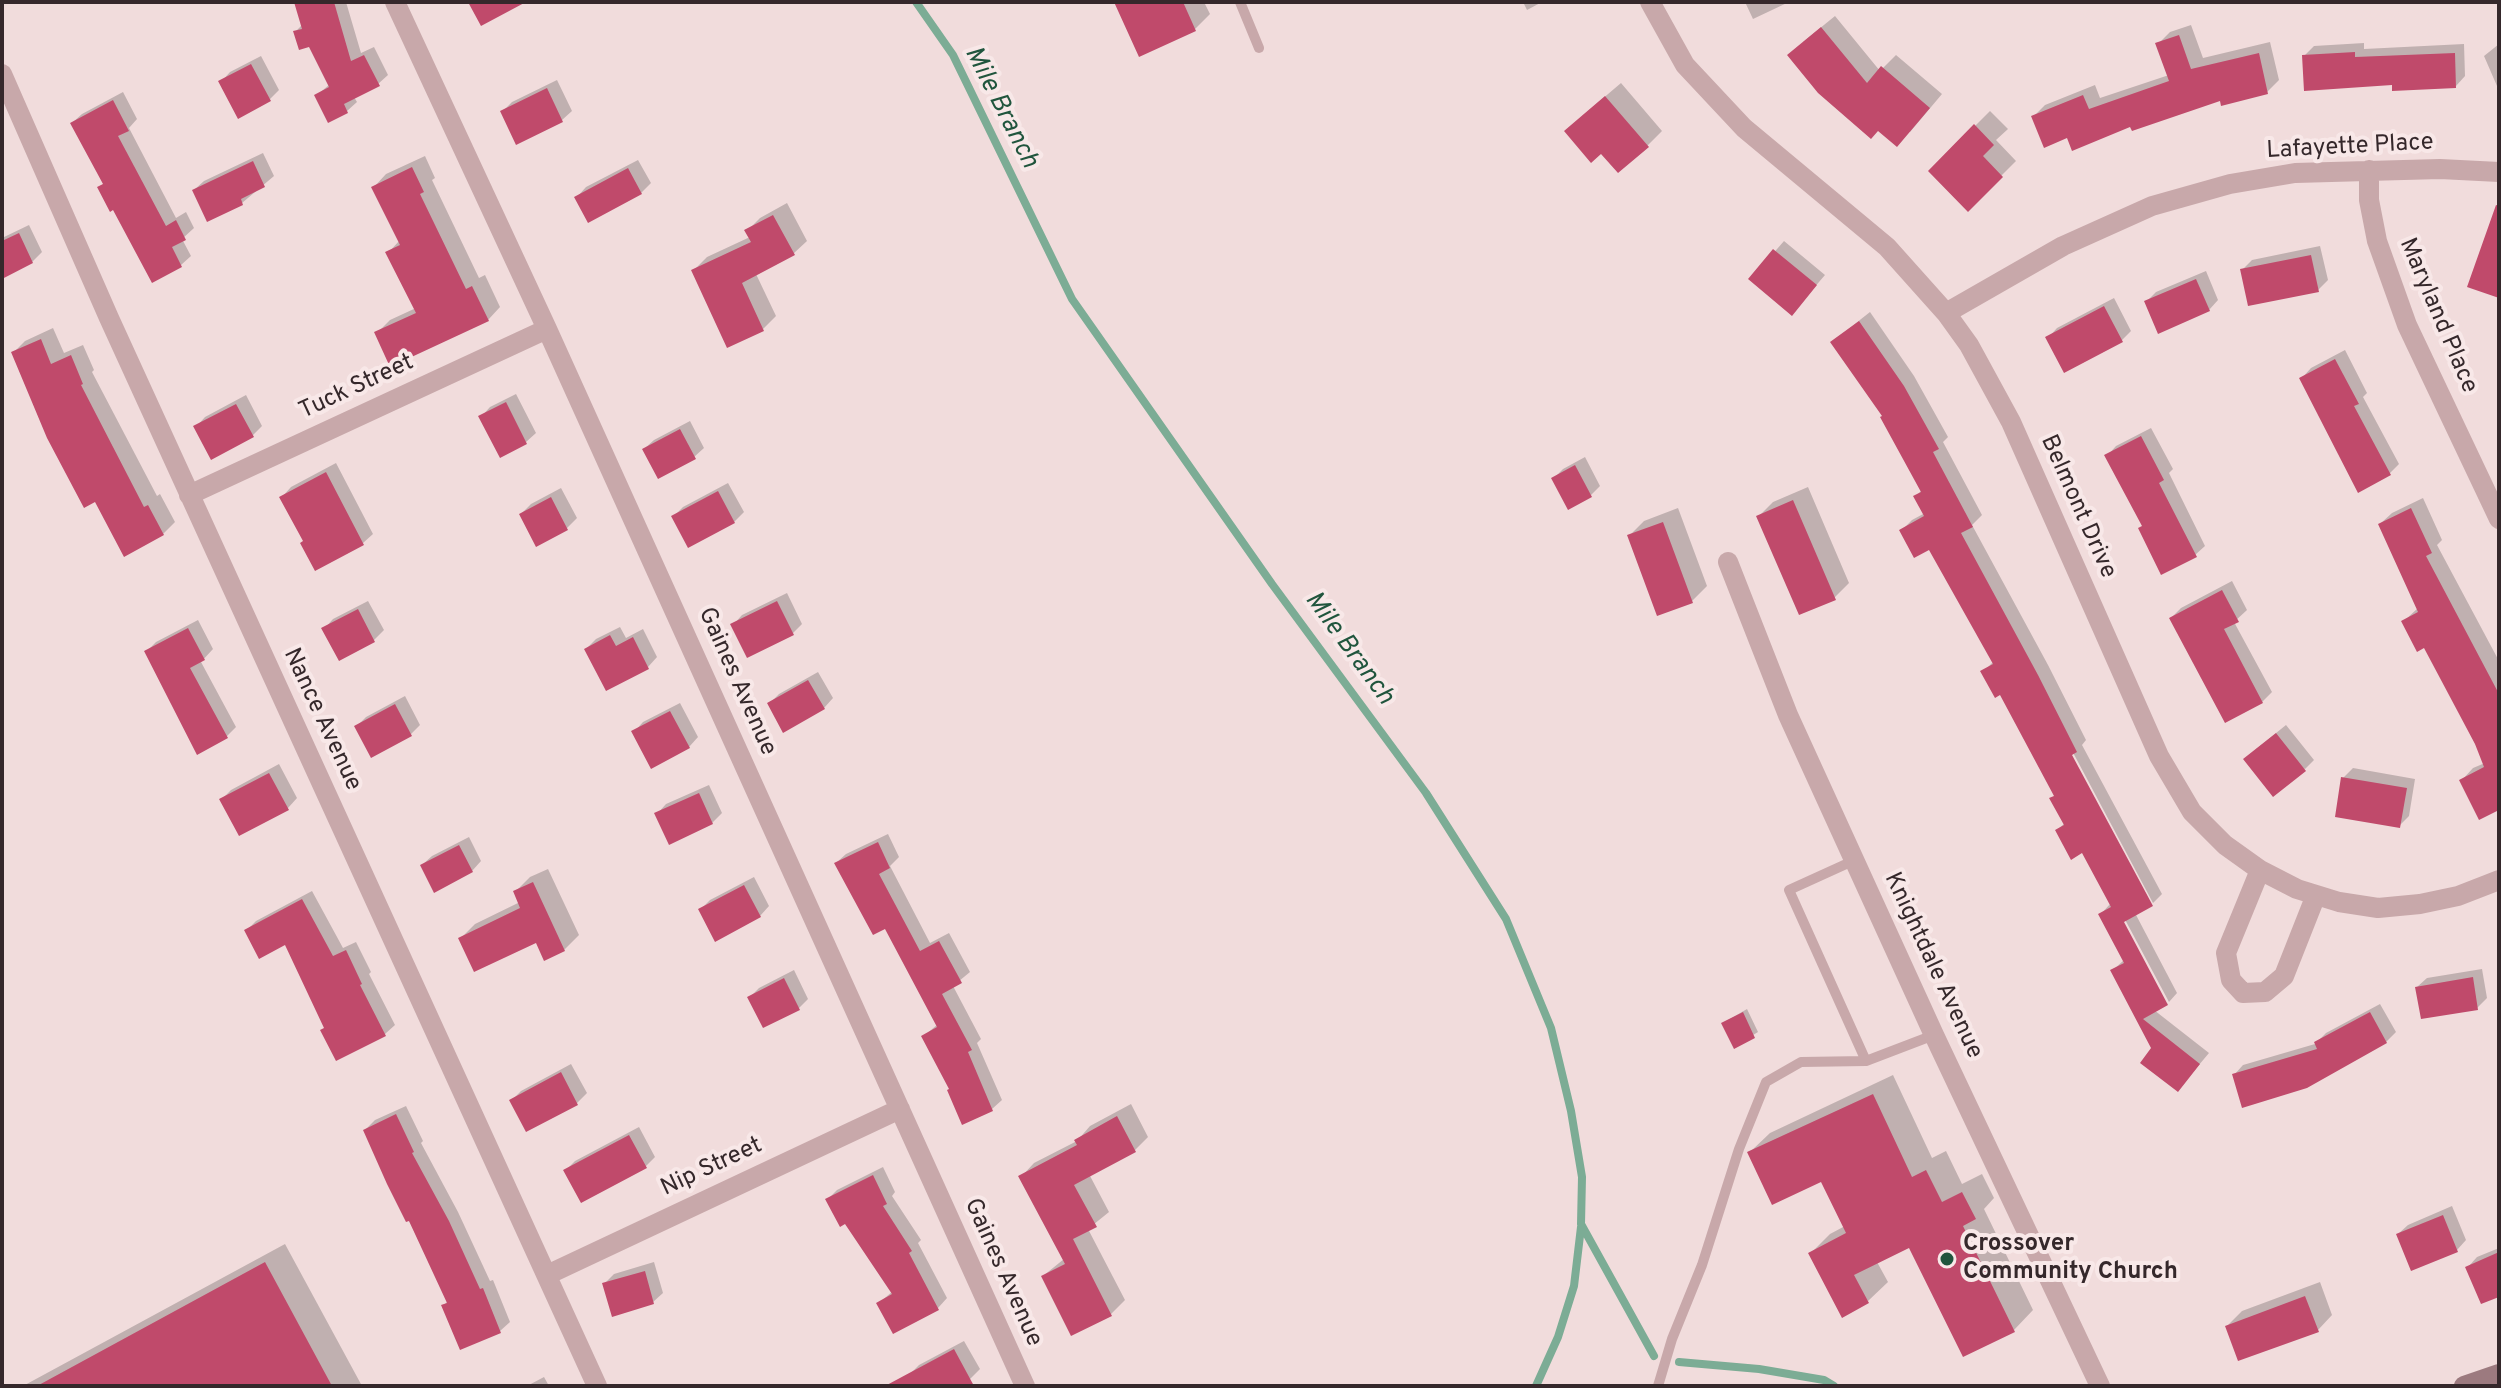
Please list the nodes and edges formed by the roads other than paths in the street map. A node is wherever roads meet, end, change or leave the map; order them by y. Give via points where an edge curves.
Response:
1 (395, 2) edge
2 (1240, 2) edge
3 (1650, 2) edge
4 (1259, 48) dead end
5 (2, 74) edge
6 (2369, 170) junction
7 (2499, 172) edge
8 (1946, 313) junction
9 (547, 329) junction
10 (189, 495) junction
11 (2499, 519) edge
12 (1728, 562) dead end
13 (1855, 860) junction
14 (2260, 870) junction
15 (2499, 880) edge
16 (2316, 895) junction
17 (1934, 1035) junction
18 (1866, 1061) junction
19 (900, 1109) junction
20 (547, 1275) junction
21 (2499, 1374) edge
22 (597, 1386) edge
23 (1025, 1386) edge
24 (1658, 1386) edge
25 (2100, 1386) edge
26 (2464, 1386) edge

1 - 9 street, Gaines Avenue
2 - 4 lane
3 - 8 street, Belmont Drive via 1685,65 1744,128 1887,247
5 - 10 street, Nance Avenue
6 - 7 street, Lafayette Place
6 - 8 street, Lafayette Place via 2295,173 2152,206 2063,246
6 - 11 street, Maryland Place via 2377,241 2402,311
8 - 14 street, Belmont Drive via 2011,422 2159,756 2192,812
9 - 10 street, Tuck Street
9 - 19 street, Gaines Avenue
10 - 20 street, Nance Avenue
12 - 13 street, Knightdale Avenue via 1788,715
13 - 17 street, Knightdale Avenue
13 - 18 lane via 1789,890
14 - 16 street, Belmont Drive
14 - 16 street via 2226,953 2231,980 2243,993 2265,992 2284,976
15 - 16 street, Belmont Drive via 2458,896 2378,908
17 - 18 lane
17 - 25 street, Knightdale Avenue
18 - 24 lane via 1801,1062 1766,1082
19 - 20 street, Nip Street
19 - 23 street, Gaines Avenue
20 - 22 street, Nance Avenue
21 - 26 street

